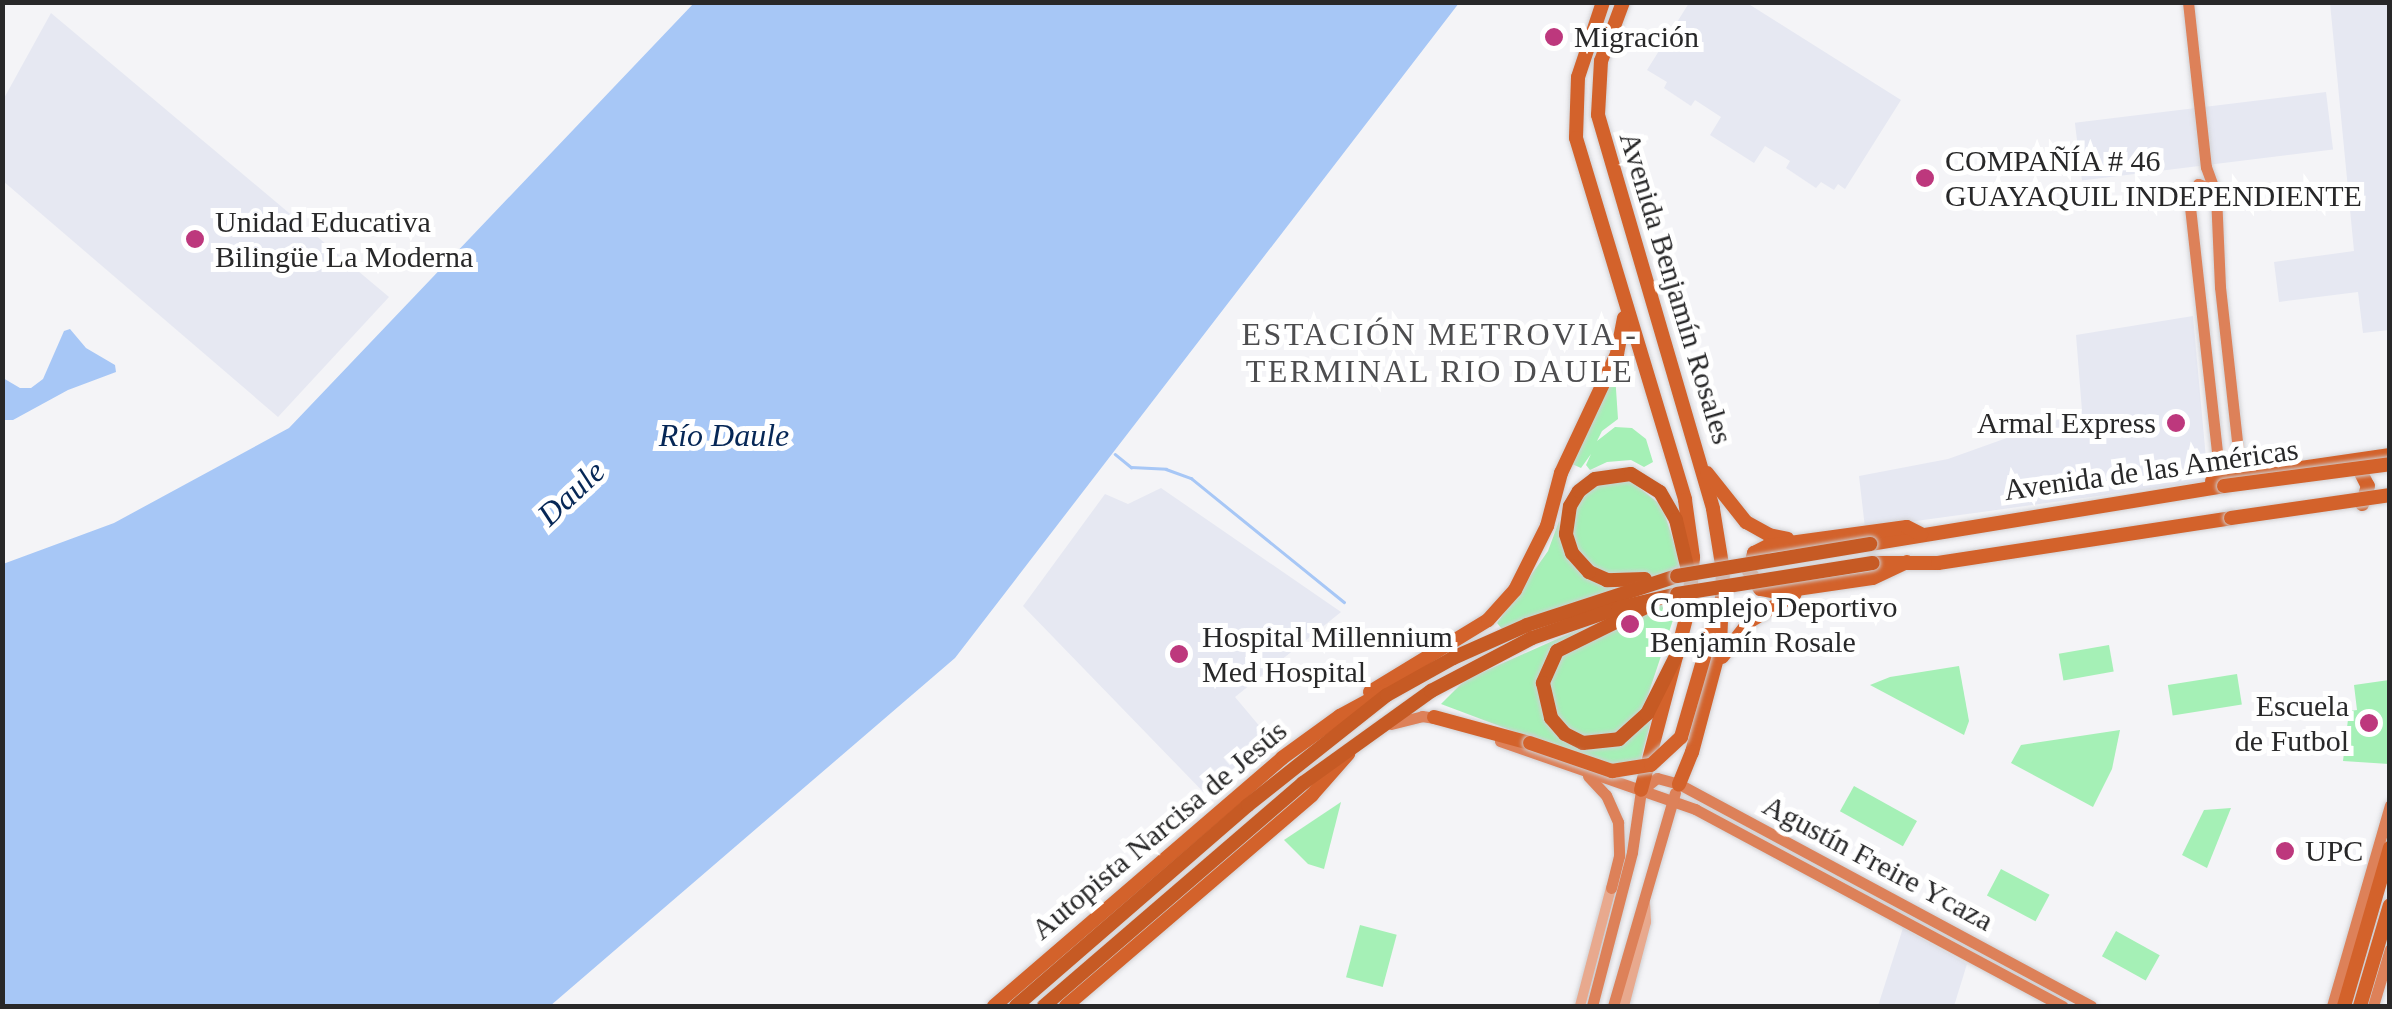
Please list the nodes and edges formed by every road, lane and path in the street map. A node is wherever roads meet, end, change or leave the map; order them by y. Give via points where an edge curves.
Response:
1 (1603, 2) edge
2 (1623, 2) edge
3 (2188, 2) edge
4 (2215, 195) junction
5 (2190, 202) junction
6 (1624, 308) junction
7 (2235, 431) junction
8 (2216, 433) junction
9 (2390, 455) edge
10 (2354, 460) junction
11 (1700, 462) junction
12 (2390, 464) edge
13 (2241, 476) junction
14 (2222, 483) junction
15 (2390, 495) edge
16 (2390, 504) edge
17 (2362, 505) junction
18 (2226, 520) junction
19 (1921, 534) junction
20 (1799, 540) junction
21 (1870, 544) joint
22 (1907, 562) junction
23 (1873, 563) joint
24 (1684, 579) junction
25 (1812, 588) junction
26 (1723, 590) junction
27 (1677, 594) junction
28 (1566, 618) junction
29 (1676, 654) junction
30 (1418, 676) junction
31 (1711, 680) junction
32 (1340, 716) junction
33 (1434, 716) junction
34 (1364, 740) junction
35 (1576, 768) junction
36 (1679, 784) junction
37 (1642, 790) junction
38 (1672, 800) junction
39 (2390, 805) edge
40 (2390, 848) edge
41 (1632, 852) junction
42 (1652, 864) junction
43 (1610, 888) junction
44 (2390, 906) edge
45 (2390, 949) edge
46 (994, 1006) edge
47 (1016, 1006) edge
48 (1044, 1006) edge
49 (1066, 1006) edge
50 (1580, 1006) edge
51 (1592, 1006) edge
52 (1613, 1006) edge
53 (1624, 1006) edge
54 (2062, 1006) edge
55 (2091, 1006) edge
56 (2332, 1006) edge
57 (2344, 1006) edge
58 (2360, 1006) edge
59 (2373, 1006) edge

1 - 6 main road, Avenida Benjamín Rosales via 1578,77 1576,138
2 - 11 main road, Avenida Benjamín Rosales via 1601,62 1598,115
3 - 4 main road via 2206,167
4 - 5 main road via 2204,210
4 - 5 main road via 2198,184
4 - 7 main road
5 - 8 main road
6 - 24 main road, Avenida Benjamín Rosales via 1685,500
6 - 32 main road via 1617,354 1515,590 1488,620
7 - 8 main road
7 - 13 main road
8 - 14 main road
9 - 10 main road
10 - 13 main road
10 - 17 main road via 2368,486
11 - 20 main road via 1746,522
11 - 26 main road, Avenida Benjamín Rosales via 1718,530
12 - 14 main road, Avenida de las Américas, bridge
13 - 14 main road
14 - 19 main road, Avenida de las Américas
15 - 18 main road, Avenida de las Américas, bridge
16 - 17 main road, Avenida de las Américas
17 - 18 main road, Avenida de las Américas
18 - 22 main road, Avenida de las Américas via 1938,563
19 - 20 main road via 1906,526
19 - 21 main road, Autopista Narcisa de Jesús
20 - 25 main road via 1759,549 1748,572 1768,592
21 - 24 highway, Autopista Narcisa de Jesús, bridge
22 - 23 main road, Autopista Narcisa de Jesús
22 - 25 main road via 1872,578
23 - 27 highway, Autopista Narcisa de Jesús, bridge
24 - 24 highway via 1607,580 1576,559 1566,534 1574,498 1595,479 1631,474 1654,486 1672,509
24 - 28 highway, Autopista Narcisa de Jesús
24 - 29 main road, Avenida Benjamín Rosales
25 - 31 main road via 1779,601 1740,630
26 - 31 main road
26 - 33 main road, bridge via 1681,737 1650,765 1612,771
27 - 28 highway, Autopista Narcisa de Jesús
27 - 29 highway via 1584,635 1552,659 1543,692 1558,726 1574,739 1619,740 1641,723
28 - 30 highway, Autopista Narcisa de Jesús
28 - 34 highway, Autopista Narcisa de Jesús via 1464,672
29 - 37 main road, Avenida Benjamín Rosales
30 - 32 main road, Autopista Narcisa de Jesús
30 - 47 highway, Autopista Narcisa de Jesús via 1291,768
31 - 36 main road
32 - 46 main road, Autopista Narcisa de Jesús via 1249,785
33 - 34 main road via 1410,718
33 - 35 main road, Agustín Freire Ycaza
34 - 48 highway, Autopista Narcisa de Jesús via 1260,819
34 - 49 main road, Autopista Narcisa de Jesús via 1312,794
35 - 37 main road, Agustín Freire Ycaza
35 - 43 main road via 1598,785 1618,822 1619,856
36 - 37 main road, Agustín Freire Ycaza via 1657,778
36 - 38 main road
36 - 55 main road, Agustín Freire Ycaza
37 - 38 main road, Agustín Freire Ycaza
37 - 41 main road
38 - 42 main road
38 - 54 main road, Agustín Freire Ycaza
39 - 56 main road
40 - 57 main road
41 - 43 main road
41 - 51 main road
42 - 52 main road
42 - 53 street via 1646,922
43 - 50 street
44 - 58 main road
45 - 59 main road

